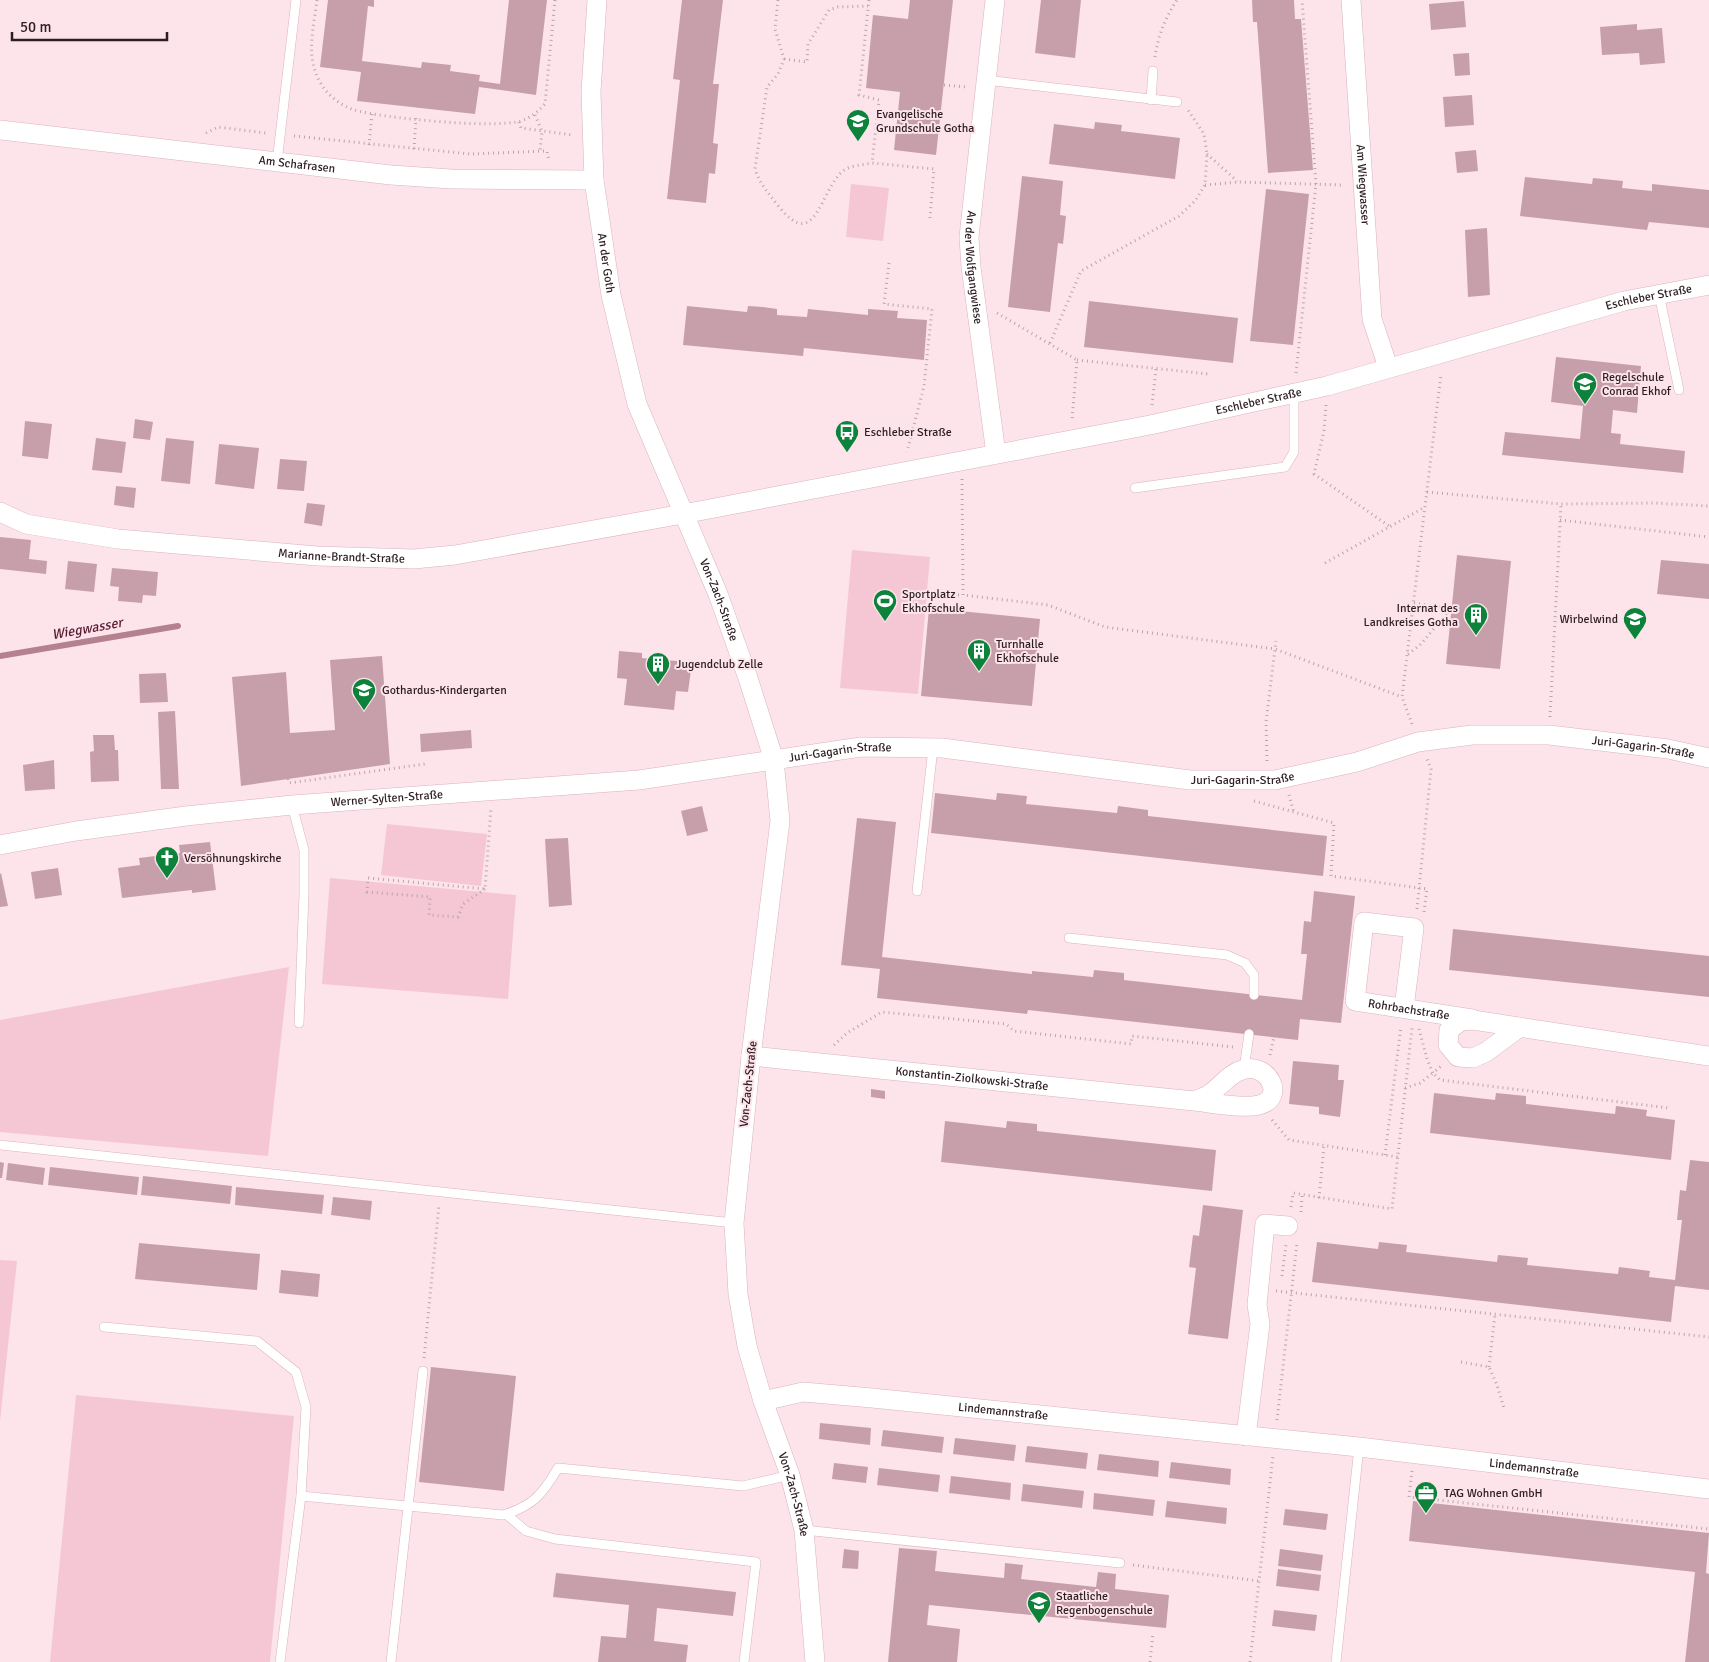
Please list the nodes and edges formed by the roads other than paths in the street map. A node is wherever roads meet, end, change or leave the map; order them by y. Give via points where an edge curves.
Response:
1 (296, 0) edge
2 (598, 0) edge
3 (995, 0) edge
4 (1350, 0) edge
5 (1153, 71) road end
6 (986, 80) junction
7 (1151, 100) junction
8 (1177, 102) road end
9 (0, 130) edge
10 (277, 162) junction
11 (594, 180) junction
12 (1709, 285) edge
13 (1658, 294) junction
14 (1388, 367) junction
15 (1679, 390) dead end
16 (1294, 393) junction
17 (996, 454) junction
18 (1135, 488) dead end
19 (0, 512) edge
20 (683, 514) junction
21 (933, 748) junction
22 (1709, 758) edge
23 (774, 760) junction
24 (292, 805) junction
25 (0, 845) edge
26 (917, 891) dead end
27 (1069, 938) dead end
28 (1254, 995) dead end
29 (1409, 1008) junction
30 (1473, 1020) junction
31 (299, 1023) dead end
32 (1520, 1027) junction
33 (1249, 1034) dead end
34 (751, 1056) junction
35 (1709, 1056) edge
36 (1246, 1062) junction
37 (1194, 1102) junction
38 (0, 1145) edge
39 (734, 1223) junction
40 (1296, 1225) road end
41 (104, 1327) dead end
42 (423, 1372) road end
43 (763, 1401) junction
44 (1246, 1436) junction
45 (1359, 1447) junction
46 (790, 1475) junction
47 (1709, 1489) edge
48 (301, 1496) junction
49 (408, 1506) junction
50 (506, 1514) junction
51 (804, 1530) junction
52 (1120, 1563) road end
53 (280, 1662) edge
54 (391, 1662) edge
55 (744, 1662) edge
56 (815, 1662) edge
57 (1336, 1662) edge

1 - 10 lane
2 - 11 street, An der Goth via 591,92
3 - 6 street, An der Wolfgangwiese
4 - 14 street, Am Wiegwasser via 1372,319
5 - 7 lane
6 - 7 lane
6 - 17 street, An der Wolfgangwiese via 969,237
7 - 8 lane
9 - 10 street, Am Schafrasen
10 - 11 street, Am Schafrasen via 451,179
11 - 20 street, An der Goth via 611,295 638,404
12 - 13 street, Eschleber Straße
13 - 14 street, Eschleber Straße
13 - 15 lane
14 - 16 street, Eschleber Straße
16 - 17 street, Eschleber Straße
16 - 18 lane via 1294,452 1285,467
17 - 20 street, Eschleber Straße
19 - 20 street, Marianne-Brandt-Straße via 26,524 118,539 317,556 406,559 455,554
20 - 23 street, Von-Zach-Straße via 718,594
21 - 22 street, Juri-Gagarin-Straße via 1190,780 1268,780 1357,762 1418,742 1472,735 1548,735
21 - 23 street, Juri-Gagarin-Straße via 861,747
21 - 26 lane
23 - 24 street, Werner-Sylten-Straße via 639,780
23 - 34 street, Von-Zach-Straße via 780,821
24 - 25 street, Werner-Sylten-Straße via 76,831
24 - 31 lane via 304,850
27 - 28 lane via 1227,955 1245,964 1254,974
29 - 29 street, Rohrbachstraße via 1356,1001 1364,922 1415,922
29 - 30 street, Rohrbachstraße
30 - 32 street, Rohrbachstraße
30 - 32 street, Rohrbachstraße via 1461,1021 1449,1030 1448,1045 1458,1057 1473,1058 1486,1052
32 - 35 street, Rohrbachstraße
33 - 36 lane
34 - 37 street, Konstantin-Ziolkowski-Straße
34 - 39 street, Von-Zach-Straße
36 - 37 street via 1210,1094
36 - 37 street, Konstantin-Ziolkowski-Straße via 1272,1082 1269,1100 1260,1105
38 - 39 lane
39 - 43 street, Von-Zach-Straße via 738,1294 747,1346
40 - 44 street via 1265,1224 1257,1305 1260,1324
41 - 48 lane via 257,1341 296,1372 306,1406
42 - 49 lane
43 - 44 street, Lindemannstraße via 803,1392
43 - 46 street, Von-Zach-Straße
44 - 45 street, Lindemannstraße
45 - 47 street, Lindemannstraße
45 - 57 lane
46 - 50 lane via 743,1486 558,1468 544,1492 524,1509
46 - 51 street, Von-Zach-Straße
48 - 49 lane
48 - 53 lane
49 - 50 lane
49 - 54 lane
50 - 55 lane via 526,1531 555,1539 756,1562
51 - 52 lane
51 - 56 street, Von-Zach-Straße

